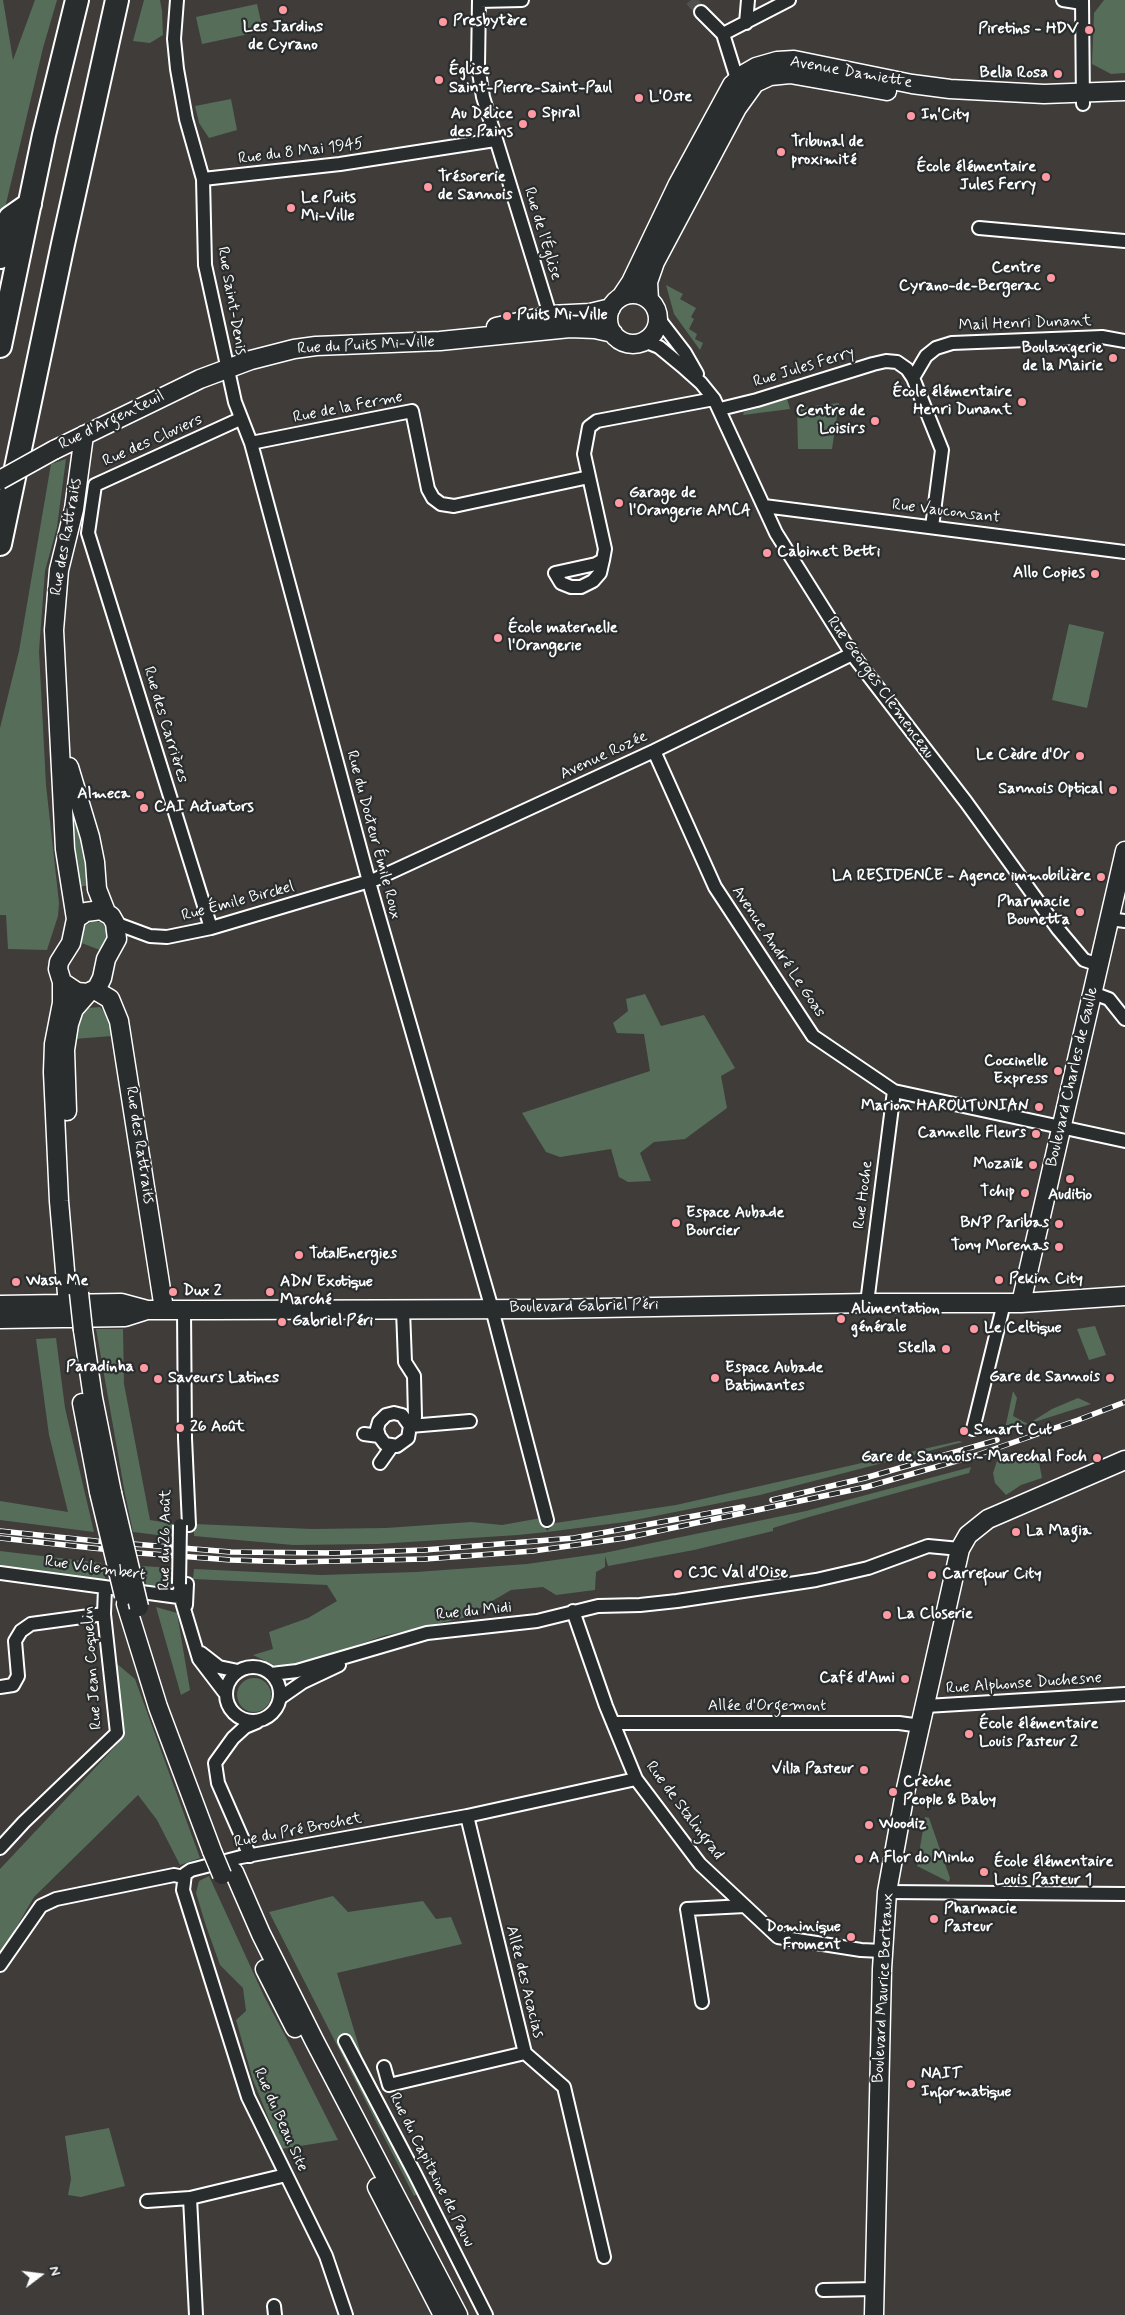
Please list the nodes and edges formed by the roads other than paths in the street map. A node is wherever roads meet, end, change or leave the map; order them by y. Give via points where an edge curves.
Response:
1 (77, 0) edge
2 (117, 0) edge
3 (177, 0) edge
4 (522, 0) edge
5 (748, 0) edge
6 (789, 0) edge
7 (1063, 0) edge
8 (479, 1) edge
9 (1082, 2) edge
10 (701, 12) tunnel mouth
11 (746, 23) junction
12 (724, 34) junction
13 (737, 79) junction
14 (1125, 91) edge
15 (1083, 99) junction
16 (1125, 102) edge
17 (495, 140) junction
18 (203, 179) junction
19 (30, 204) junction
20 (979, 228) dead end
21 (1125, 241) edge
22 (0, 257) edge
23 (650, 300) junction
24 (616, 302) junction
25 (550, 314) junction
26 (658, 318) junction
27 (570, 328) junction
28 (613, 333) junction
29 (448, 340) junction
30 (644, 341) junction
31 (1125, 341) edge
32 (0, 346) edge
33 (227, 369) junction
34 (913, 378) junction
35 (701, 383) junction
36 (717, 404) junction
37 (240, 419) junction
38 (84, 435) junction
39 (251, 443) junction
40 (589, 477) junction
41 (0, 480) edge
42 (764, 506) junction
43 (932, 527) junction
44 (88, 533) joint
45 (0, 544) edge
46 (1125, 552) edge
47 (603, 560) dead end
48 (852, 654) junction
49 (56, 700) junction
50 (654, 751) junction
51 (1125, 851) edge
52 (369, 882) junction
53 (76, 918) junction
54 (111, 918) junction
55 (1117, 920) edge
56 (211, 928) junction
57 (1099, 965) junction
58 (62, 982) junction
59 (92, 991) junction
60 (1093, 993) junction
61 (1125, 1020) edge
62 (894, 1091) junction
63 (1061, 1128) junction
64 (1125, 1141) edge
65 (73, 1294) junction
66 (1125, 1296) edge
67 (867, 1303) junction
68 (1013, 1303) junction
69 (0, 1305) edge
70 (492, 1309) junction
71 (147, 1310) junction
72 (164, 1310) junction
73 (184, 1310) junction
74 (403, 1310) junction
75 (0, 1319) edge
76 (470, 1421) dead end
77 (410, 1426) junction
78 (973, 1429) dead end
79 (364, 1434) dead end
80 (378, 1436) junction
81 (392, 1446) junction
82 (1125, 1460) edge
83 (380, 1463) dead end
84 (547, 1520) dead end
85 (960, 1549) junction
86 (0, 1573) edge
87 (104, 1588) junction
88 (183, 1590) junction
89 (573, 1611) junction
90 (104, 1614) junction
91 (378, 1647) junction
92 (195, 1648) junction
93 (238, 1671) junction
94 (271, 1674) junction
95 (0, 1687) edge
96 (225, 1692) junction
97 (1125, 1694) edge
98 (280, 1698) junction
99 (926, 1706) junction
100 (260, 1721) junction
101 (613, 1723) junction
102 (921, 1726) junction
103 (636, 1779) junction
104 (467, 1816) junction
105 (0, 1848) edge
106 (250, 1856) junction
107 (228, 1874) junction
108 (184, 1877) junction
109 (887, 1892) junction
110 (1125, 1894) edge
111 (745, 1906) junction
112 (882, 1950) junction
113 (0, 1965) edge
114 (702, 2002) dead end
115 (345, 2042) dead end
116 (525, 2053) junction
117 (384, 2067) dead end
118 (286, 2175) junction
119 (190, 2198) junction
120 (147, 2202) dead end
121 (604, 2257) dead end
122 (823, 2290) dead end
123 (875, 2290) junction
124 (196, 2315) edge
125 (346, 2315) edge
126 (443, 2315) edge
127 (458, 2315) edge
128 (486, 2315) edge
129 (874, 2315) edge

1 - 19 highway
2 - 45 highway
3 - 18 street, Rue Saint-Denis via 174,39 177,69 186,119
4 - 8 street
5 - 11 street
6 - 11 street
7 - 9 street
8 - 17 street, Rue de l'Église via 478,66
9 - 15 street
10 - 12 street
11 - 12 street
12 - 13 street
13 - 15 main road, Avenue Damiette via 763,64 794,60 950,89
13 - 24 main road, Avenue Damiette via 683,176 631,282
14 - 15 main road, Avenue Damiette
15 - 16 main road, Avenue Damiette
15 - 23 main road, Avenue Damiette via 968,100 873,89 790,74 763,79 744,96 655,262 648,282
17 - 18 street, Rue du 8 Mai 1945 via 340,164
17 - 25 street, Rue de l'Église
18 - 33 street, Rue Saint-Denis via 205,265
19 - 22 highway via 10,218
19 - 32 highway
20 - 21 street
23 - 24 main road via 636,294
23 - 26 main road
24 - 25 main road via 590,313
24 - 28 main road via 609,323
25 - 27 street
25 - 29 main road
26 - 30 main road via 655,329
26 - 35 street, Rue Georges Clemenceau via 685,353
27 - 28 main road
27 - 29 main road
28 - 30 main road via 627,342
29 - 33 main road, Rue du Puits Mi-Ville via 301,348
30 - 35 street, Rue Georges Clemenceau via 659,347
31 - 34 street, Mail Henri Dunant via 1102,338 952,343 936,348 926,356
33 - 37 street, Rue du Docteur Émile Roux
33 - 38 main road, Rue d'Argenteuil
34 - 36 street, Rue Jules Ferry via 897,362 886,361 758,400
34 - 43 street via 942,450
35 - 36 street, Rue Georges Clemenceau
36 - 40 street, Rue Jules Ferry via 598,421 589,426 584,454
36 - 42 street, Rue Georges Clemenceau
37 - 39 street, Rue du Docteur Émile Roux
37 - 44 street, Rue des Cloviers via 95,485
38 - 41 main road, Rue d'Argenteuil, bridge
38 - 49 main road, Rue des Rattraits via 74,509 57,583 54,630
39 - 40 street, Rue de la Ferme via 412,411 428,489 432,498 441,504 454,506
39 - 52 street, Rue du Docteur Émile Roux
40 - 47 street via 605,549
42 - 43 street, Rue Vauconsant
42 - 48 street, Rue Georges Clemenceau via 787,553
43 - 46 street, Rue Vauconsant
44 - 56 street, Rue des Carrières
48 - 50 street, Avenue Rozée
48 - 57 street, Rue Georges Clemenceau via 966,802 1058,930 1084,960
49 - 53 main road, Rue des Rattraits via 65,849
49 - 54 main road, Rue des Rattraits via 70,774 94,851 97,889
50 - 52 street, Avenue Rozée
50 - 62 street, Avenue André Le Goas via 715,887 814,1036
51 - 55 main road, Boulevard Charles de Gaulle
52 - 56 street, Rue Émile Birckel
52 - 70 street, Rue du Docteur Émile Roux
53 - 54 main road via 98,910
53 - 58 main road via 71,943 58,966
54 - 56 street, Rue Émile Birckel via 143,934 160,937
54 - 59 main road via 117,939 106,959 101,982
55 - 57 main road, Boulevard Charles de Gaulle
57 - 60 main road, Boulevard Charles de Gaulle
58 - 59 main road via 73,990
58 - 65 main road via 53,1072 59,1201
59 - 65 main road via 80,1000 71,1015 65,1050
59 - 72 main road, Rue des Rattraits via 110,999 119,1021
60 - 61 street via 1109,999
60 - 63 main road, Boulevard Charles de Gaulle
62 - 63 street, Avenue André Le Goas
62 - 67 street, Rue Hoche
63 - 64 street, Avenue André Le Goas
63 - 68 main road, Boulevard Charles de Gaulle
65 - 107 main road, bridge via 77,1330 93,1398 105,1492 133,1605 163,1704
66 - 68 main road, Boulevard Gabriel Péri
67 - 68 main road, Boulevard Gabriel Péri
67 - 70 main road, Boulevard Gabriel Péri
68 - 78 street, Boulevard Charles de Gaulle
69 - 71 main road, Boulevard Gabriel Péri via 121,1303
70 - 74 main road, Boulevard Gabriel Péri
70 - 84 street, Rue du Docteur Émile Roux
71 - 72 main road, Boulevard Gabriel Péri
71 - 75 main road, Boulevard Gabriel Péri via 124,1317
72 - 73 main road, Boulevard Gabriel Péri
73 - 74 main road, Boulevard Gabriel Péri
73 - 88 street, Rue du 26 Août, bridge
74 - 77 street via 405,1362 414,1376 415,1417
76 - 77 street via 433,1429
77 - 80 street via 402,1416 386,1415 377,1429
77 - 81 street via 404,1443
79 - 80 street
80 - 81 street
81 - 83 street
82 - 85 main road via 988,1519 968,1535
85 - 89 street, Rue du Midi via 928,1546 868,1568 808,1582
85 - 99 main road, Boulevard Maurice Berteaux
86 - 87 street, Rue Volembert
87 - 88 street, Rue Volembert
87 - 90 street, Rue Jean Coquelin
88 - 92 street, Rue du 26 Août
89 - 91 street, Rue du Midi via 530,1622 428,1633
89 - 101 street, Rue de Stalingrad
90 - 95 street via 31,1624 21,1631 15,1641 18,1676 13,1685
90 - 105 street, Rue Jean Coquelin via 118,1733
91 - 94 street, Rue du Midi via 289,1673
91 - 98 street, Rue du Midi via 303,1682
92 - 93 street via 219,1667
92 - 96 street, Rue du 26 Août via 203,1665
93 - 94 street via 254,1667
93 - 96 street via 227,1684
94 - 98 street via 278,1685
96 - 100 street via 225,1700 232,1713 250,1722
97 - 99 street, Rue Alphonse Duchesne
98 - 100 street via 273,1712
99 - 102 main road, Boulevard Maurice Berteaux
100 - 106 street via 241,1730 215,1763 218,1782
101 - 102 street, Allée d'Orgemont via 899,1723
101 - 103 street, Rue de Stalingrad
102 - 109 main road, Boulevard Maurice Berteaux via 896,1835
103 - 104 street, Rue du Pré Brochet
103 - 111 street, Rue de Stalingrad via 700,1864
104 - 106 street, Rue du Pré Brochet
104 - 116 street, Allée des Acacias
106 - 108 street, Rue du Pré Brochet via 191,1870
107 - 126 main road via 254,1948
107 - 127 main road
108 - 113 street, Rue du Pré Brochet via 174,1875 56,1899 41,1906
108 - 118 street, Rue du Beau Site via 183,1890 248,2098
109 - 110 street
109 - 112 main road, Boulevard Maurice Berteaux
111 - 112 street, Rue de Stalingrad via 778,1937 861,1950
111 - 114 street via 688,1909
112 - 123 main road, Boulevard Maurice Berteaux
115 - 128 street, Rue du Capitaine de Pauw
116 - 117 street via 389,2085
116 - 121 street, Allée des Acacias via 564,2087
118 - 119 street
118 - 125 street, Rue du Beau Site via 326,2256
119 - 120 street
119 - 124 street
122 - 123 street
123 - 129 main road, Boulevard Maurice Berteaux

